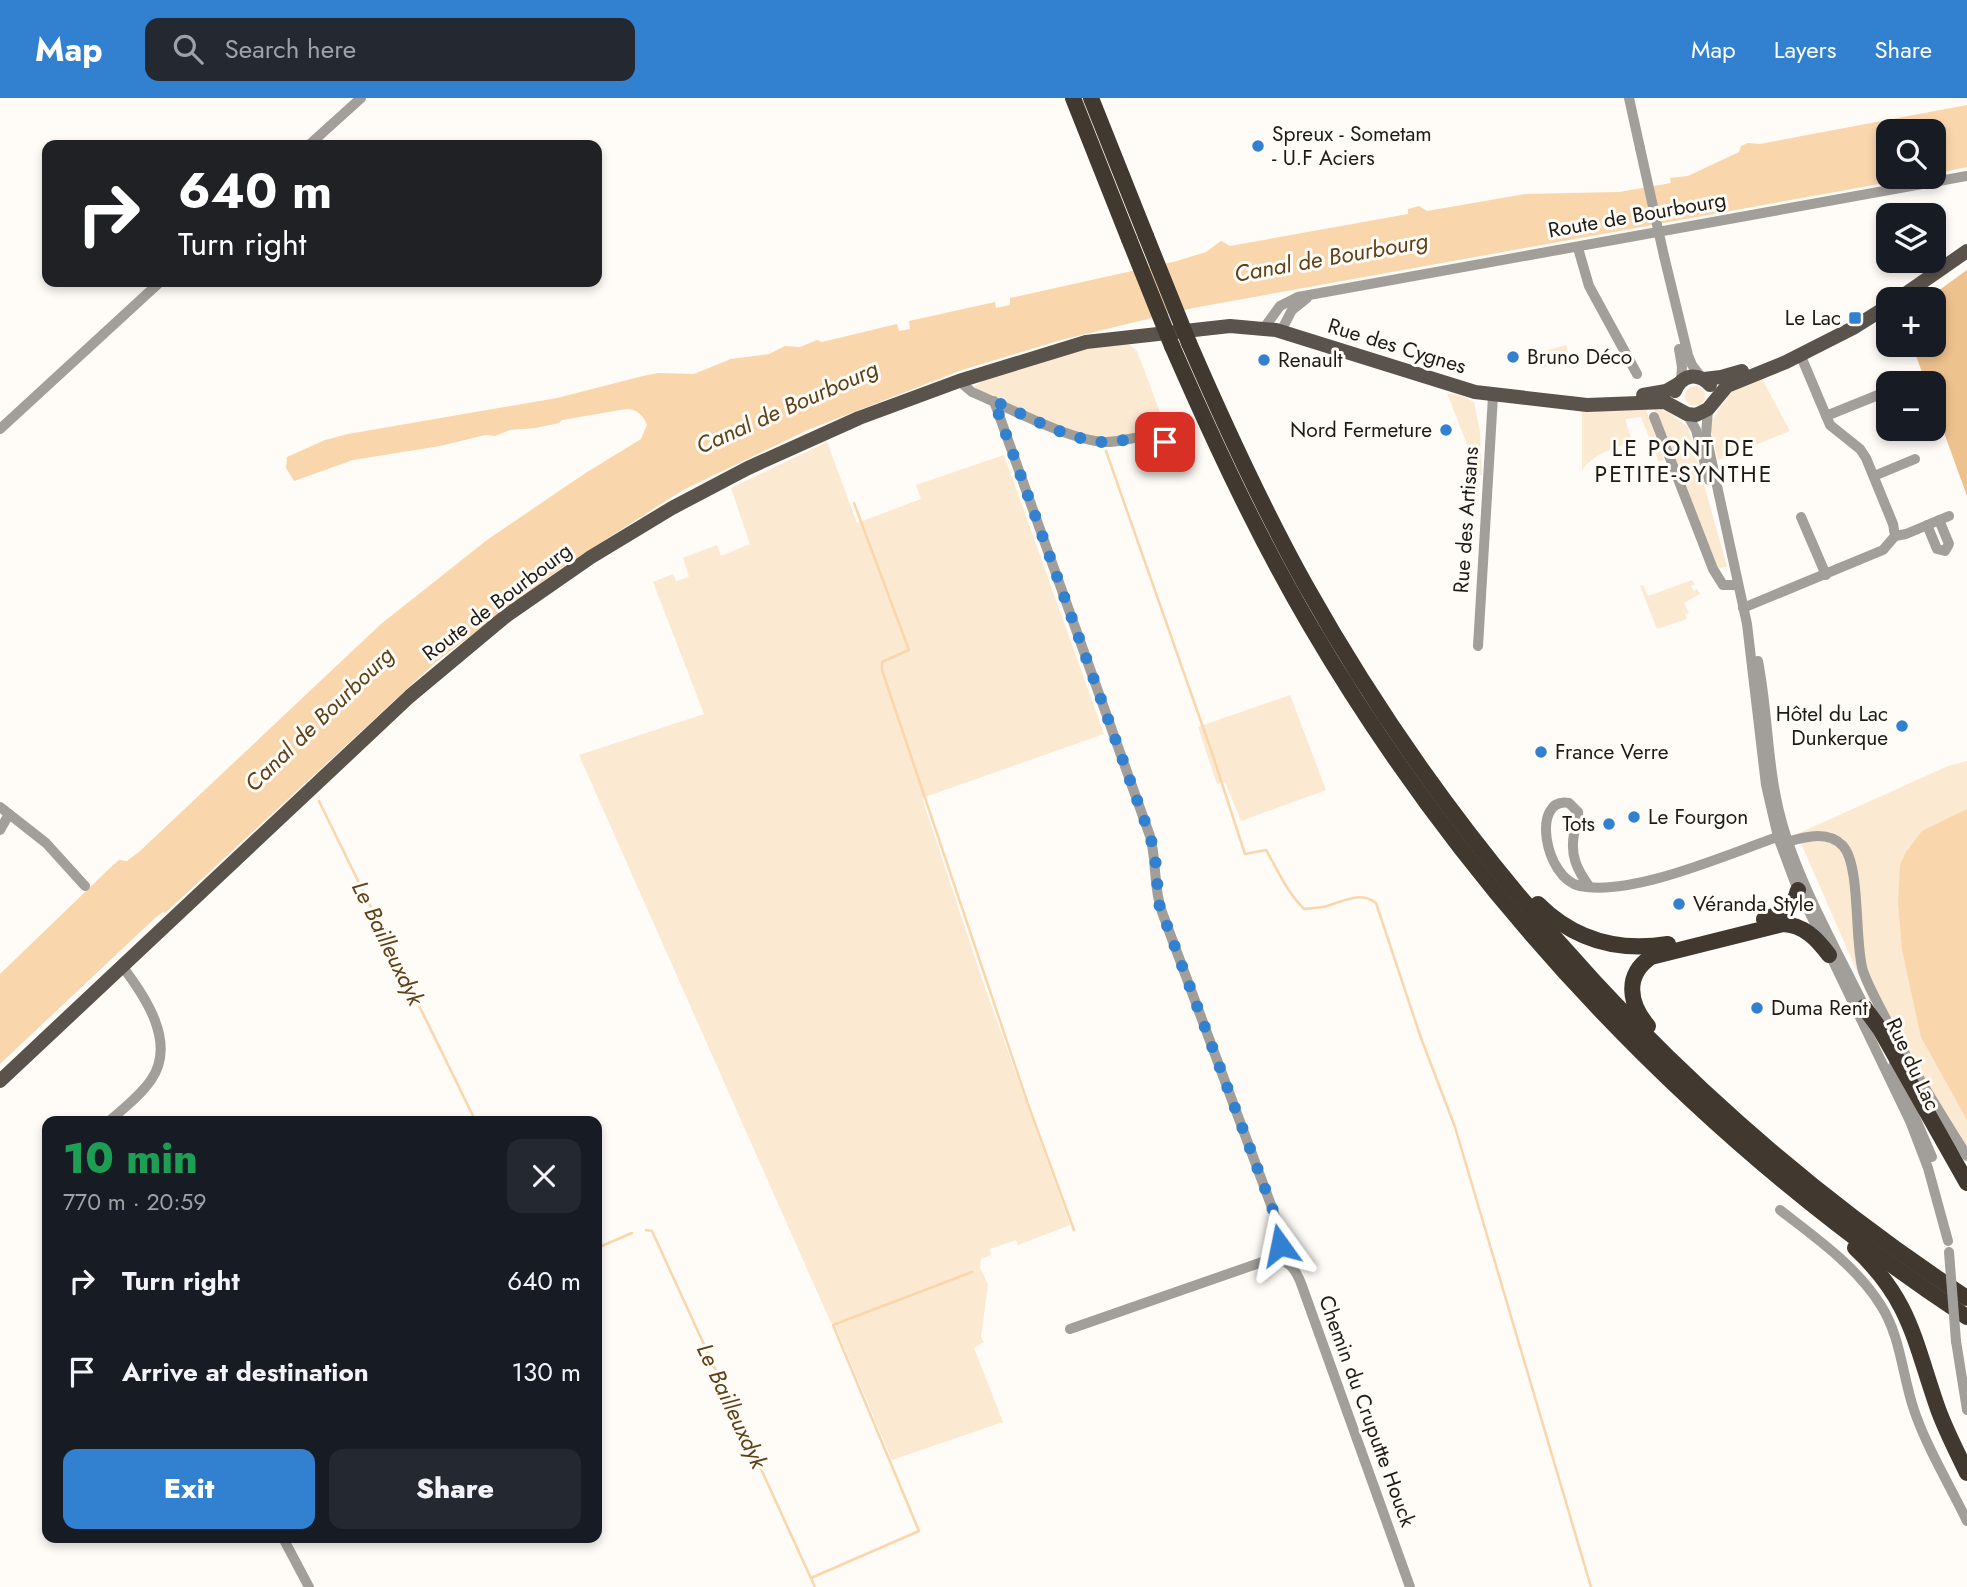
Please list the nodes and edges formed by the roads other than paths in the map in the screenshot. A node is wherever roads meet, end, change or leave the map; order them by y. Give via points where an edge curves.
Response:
1 (361, 98) edge
2 (1073, 98) edge
3 (1091, 98) edge
4 (1629, 98) edge
5 (315, 140) edge
6 (1967, 176) edge
7 (1578, 248) junction
8 (1967, 251) edge
9 (1664, 256) junction
10 (155, 287) edge
11 (1915, 287) edge
12 (1315, 295) junction
13 (1876, 313) edge
14 (1264, 328) junction
15 (1281, 331) junction
16 (1800, 354) junction
17 (1637, 374) dead end
18 (1702, 378) junction
19 (963, 379) junction
20 (1680, 382) junction
21 (1493, 396) junction
22 (1876, 396) edge
23 (1519, 399) junction
24 (994, 401) junction
25 (1710, 406) junction
26 (1683, 411) junction
27 (1826, 416) junction
28 (1654, 417) dead end
29 (0, 429) edge
30 (1167, 445) dead end
31 (1915, 459) dead end
32 (1874, 476) junction
33 (1801, 517) dead end
34 (1927, 525) junction
35 (1895, 536) junction
36 (1728, 540) junction
37 (1826, 575) junction
38 (1738, 585) junction
39 (1743, 608) junction
40 (1478, 646) dead end
41 (1447, 803) junction
42 (5, 811) edge
43 (0, 830) edge
44 (1783, 839) junction
45 (85, 886) dead end
46 (1589, 887) junction
47 (1798, 890) junction
48 (1764, 919) junction
49 (1817, 928) junction
50 (1832, 951) junction
51 (122, 966) junction
52 (1864, 1007) junction
53 (0, 1081) edge
54 (114, 1116) edge
55 (1761, 1141) junction
56 (1967, 1156) edge
57 (1967, 1184) edge
58 (1795, 1191) junction
59 (1780, 1210) dead end
60 (1948, 1247) junction
61 (1276, 1259) junction
62 (1967, 1298) edge
63 (1967, 1317) edge
64 (1070, 1329) dead end
65 (1959, 1363) junction
66 (1967, 1387) edge
67 (1967, 1410) edge
68 (1967, 1473) edge
69 (1967, 1521) edge
70 (286, 1543) edge
71 (309, 1587) edge
72 (1410, 1587) edge

1 - 5 street
2 - 58 highway, bridge via 1172,346 1235,485 1304,617 1367,717 1522,925 1595,1005 1707,1114
3 - 41 highway, bridge via 1240,458 1363,682
4 - 9 street, bridge
6 - 7 street, Route de Bourbourg
7 - 12 street, Route de Bourbourg
7 - 17 street via 1589,286
8 - 11 main road
9 - 18 street via 1689,359
9 - 20 street via 1682,362
10 - 29 street
12 - 14 street, Route de Bourbourg via 1284,303
12 - 15 street via 1297,304
13 - 16 main road
14 - 15 main road, Rue des Cygnes
14 - 19 main road, Route de Bourbourg via 1211,326 1100,340
15 - 21 main road, Rue des Cygnes via 1438,383
16 - 18 main road via 1725,376
16 - 25 main road via 1727,386
16 - 27 street
18 - 20 main road via 1692,376
18 - 25 main road via 1713,390
19 - 24 street via 968,389
19 - 51 main road, Route de Bourbourg via 852,421 742,471 640,526 561,577 426,682
20 - 23 main road, Rue des Cygnes via 1657,393 1624,397
20 - 26 main road via 1674,397
21 - 23 main road, Rue des Cygnes
21 - 40 street, Rue des Artisans
22 - 27 street
23 - 26 main road, Rue des Cygnes via 1587,405 1665,402
24 - 30 street via 1088,439 1112,442 1153,437
24 - 61 street via 1150,836 1162,912 1277,1221 1280,1241
25 - 26 main road via 1699,414
25 - 36 street, Rue du Lac via 1706,435
26 - 36 street, Rue du Lac via 1697,433
27 - 32 street via 1833,428 1862,451
28 - 38 street via 1713,569 1723,585
31 - 32 street
32 - 35 street
33 - 37 street
34 - 34 street via 1937,549 1945,551 1949,544 1944,518
34 - 35 street
35 - 37 street via 1883,550
36 - 38 street, Rue du Lac
37 - 39 street
38 - 39 street, Rue du Lac
39 - 44 street, Rue du Lac via 1760,671
41 - 48 highway via 1544,909 1568,929 1590,939 1621,946 1654,946
41 - 55 highway via 1595,982 1671,1060
42 - 43 street
42 - 45 street via 46,843
44 - 46 street via 1645,881
44 - 47 street, Rue du Lac
44 - 50 street, Rue du Lac
44 - 56 street via 1824,836 1838,841 1847,852 1865,974 1899,1044
46 - 46 street via 1574,861 1578,813 1569,803 1558,803 1547,815 1550,857 1565,879
47 - 48 highway via 1789,908
47 - 49 street, Rue du Lac
48 - 49 highway via 1790,916
49 - 50 street, Rue du Lac
50 - 52 street, Rue du Lac
50 - 55 highway via 1808,932 1783,924 1651,957 1634,977 1633,1000 1643,1020
50 - 60 street, Rue du Lac via 1918,1139
51 - 53 main road, Route de Bourbourg
51 - 54 street via 151,1014 161,1056 148,1084
52 - 57 highway
52 - 60 street, Rue du Lac via 1930,1150 1944,1205
55 - 62 highway via 1859,1221
58 - 63 highway
58 - 68 highway via 1869,1261 1896,1296
59 - 69 street via 1845,1263 1883,1308 1896,1337 1919,1422
60 - 65 street, bridge
61 - 64 street
61 - 72 street, Chemin du Cruputte Houck via 1291,1266 1302,1286
65 - 66 street
65 - 67 street
70 - 71 street

